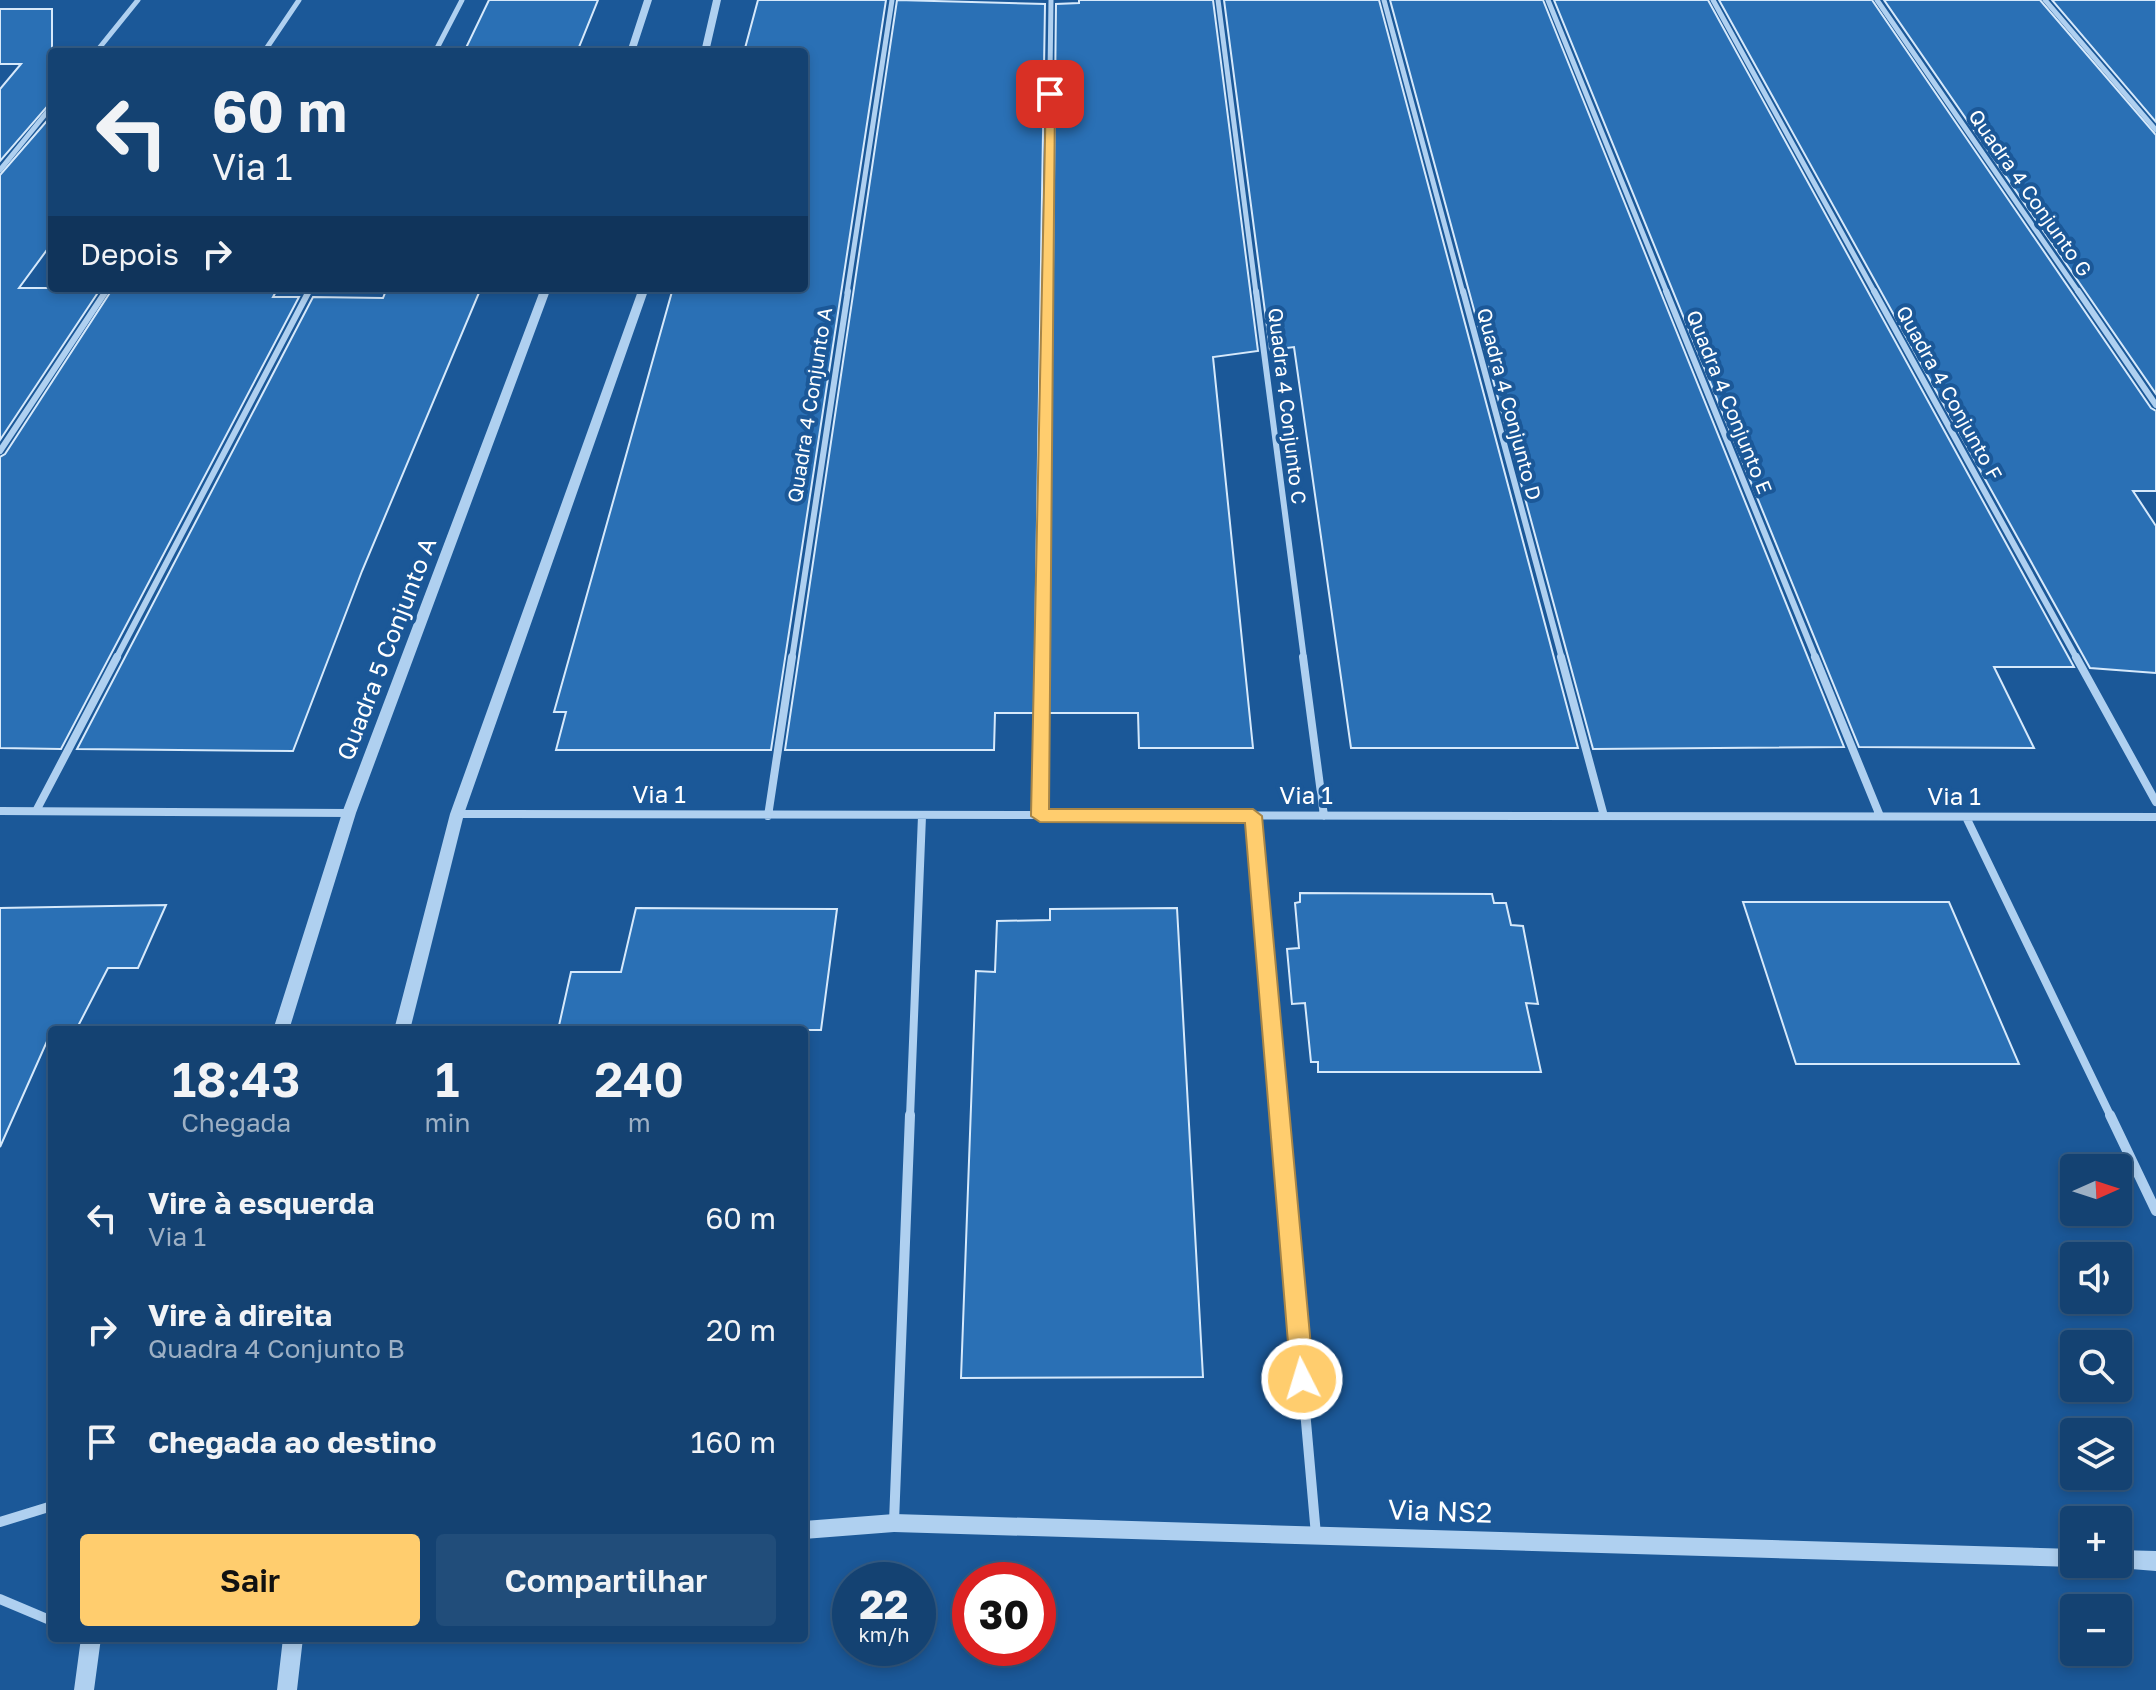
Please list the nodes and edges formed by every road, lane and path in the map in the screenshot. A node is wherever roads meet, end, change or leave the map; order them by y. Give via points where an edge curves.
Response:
1 (138, 0) edge
2 (299, 0) edge
3 (462, 0) edge
4 (648, 0) edge
5 (717, 0) edge
6 (892, 0) edge
7 (1051, 0) edge
8 (1218, 0) edge
9 (1384, 0) edge
10 (1548, 0) edge
11 (1713, 0) edge
12 (1877, 0) edge
13 (2045, 0) edge
14 (99, 48) edge
15 (267, 48) edge
16 (437, 48) edge
17 (632, 48) edge
18 (706, 48) edge
19 (48, 111) edge
20 (2156, 130) edge
21 (0, 170) edge
22 (105, 292) edge
23 (309, 292) edge
24 (544, 292) edge
25 (643, 292) edge
26 (2156, 405) edge
27 (0, 451) edge
28 (2156, 802) edge
29 (0, 811) edge
30 (36, 811) junction
31 (349, 813) junction
32 (457, 814) junction
33 (768, 816) junction
34 (922, 816) junction
35 (1040, 816) junction
36 (1253, 816) junction
37 (1324, 816) junction
38 (1604, 816) junction
39 (1880, 816) junction
40 (1966, 817) junction
41 (2156, 817) edge
42 (282, 1026) edge
43 (403, 1026) edge
44 (2156, 1211) edge
45 (48, 1507) edge
46 (0, 1522) edge
47 (894, 1523) junction
48 (808, 1530) edge
49 (1316, 1535) junction
50 (2060, 1558) edge
51 (2132, 1560) edge
52 (2156, 1561) edge
53 (0, 1599) edge
54 (48, 1619) edge
55 (90, 1642) edge
56 (293, 1642) edge
57 (84, 1690) edge
58 (287, 1690) edge

1 - 14 street
2 - 15 street
3 - 16 street
4 - 17 street
5 - 18 street
6 - 33 street, Quadra 4 Conjunto A
7 - 35 street
8 - 37 street, Quadra 4 Conjunto C
9 - 38 street, Quadra 4 Conjunto D
10 - 39 street, Quadra 4 Conjunto E
11 - 28 street, Quadra 4 Conjunto F
12 - 26 street, Quadra 4 Conjunto G
13 - 20 street
19 - 21 street
22 - 27 street
23 - 30 street
24 - 31 street, Quadra 5 Conjunto A
25 - 32 street
29 - 30 street
30 - 31 street
31 - 42 street, Quadra 5 Conjunto A
32 - 33 street, Via 1
32 - 43 street
33 - 34 street, Via 1
34 - 35 street, Via 1
34 - 47 street
35 - 36 street, Via 1
36 - 37 street, Via 1
36 - 49 street
37 - 38 street, Via 1
38 - 39 street, Via 1
39 - 40 street, Via 1
40 - 41 street, Via 1
40 - 44 street
45 - 46 street
47 - 48 street, Via NS2
47 - 49 street, Via NS2
49 - 50 street, Via NS2
51 - 52 street
53 - 54 street
55 - 57 street
56 - 58 street

